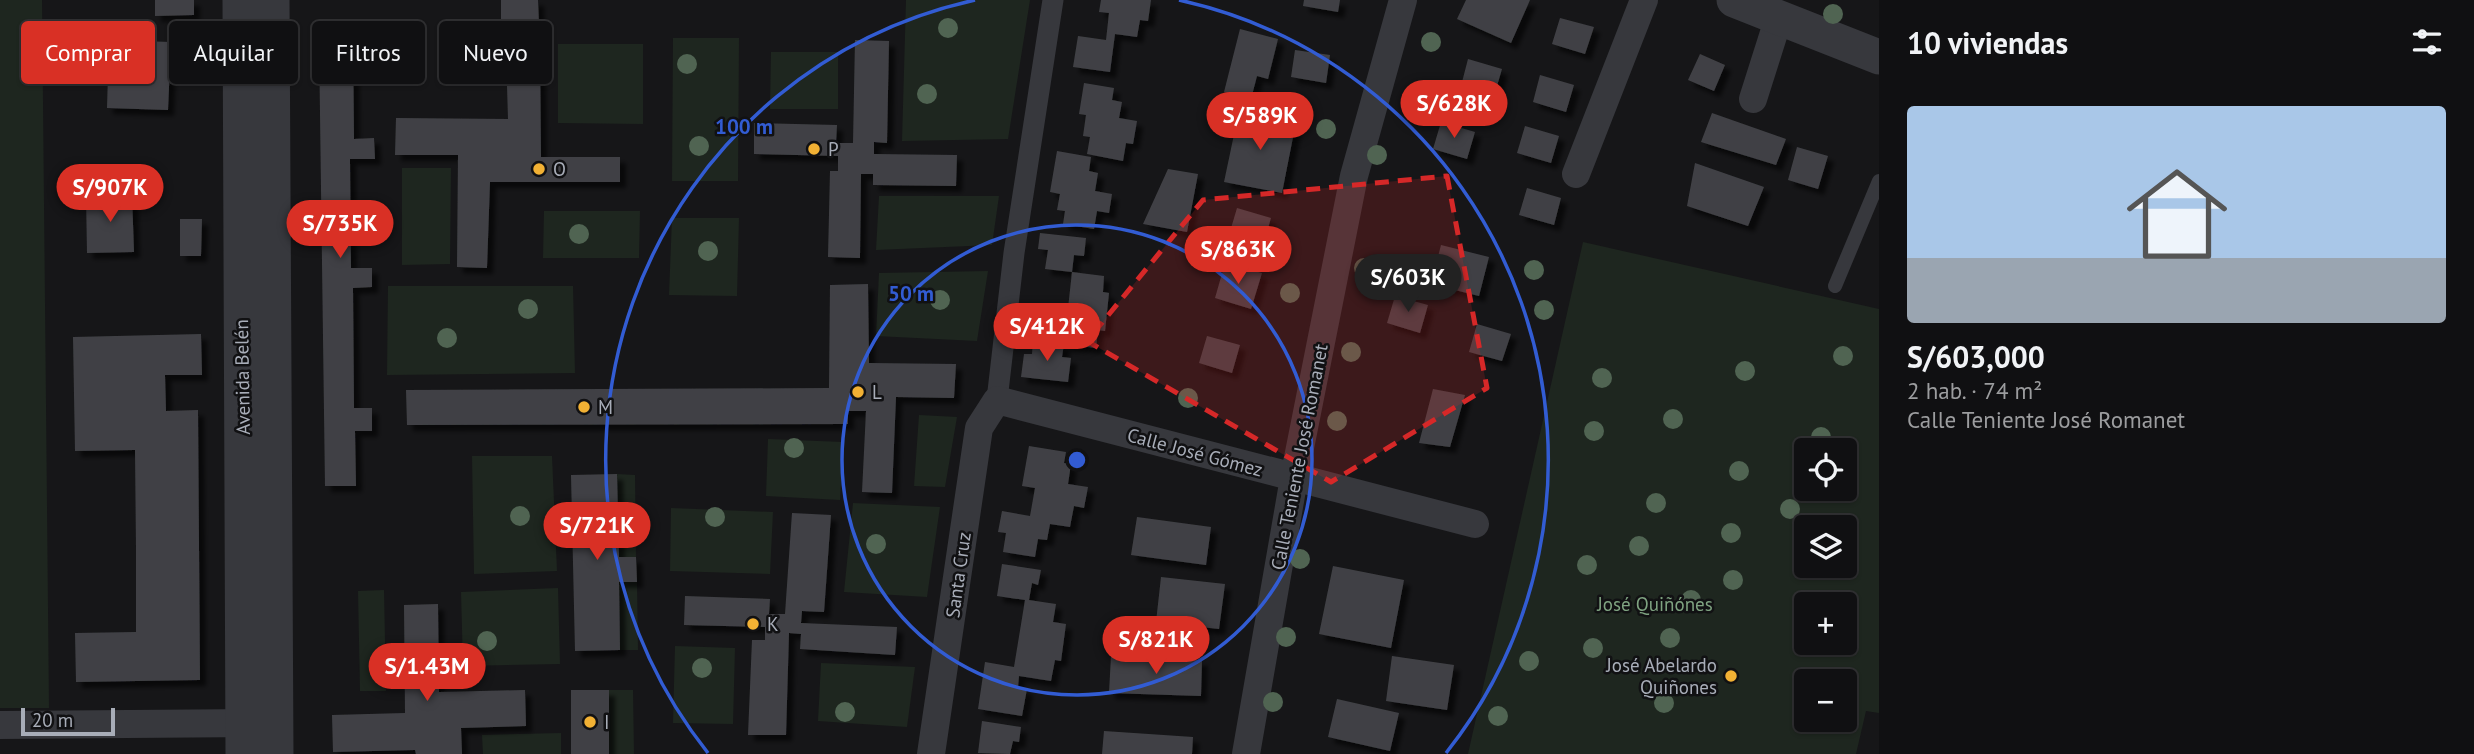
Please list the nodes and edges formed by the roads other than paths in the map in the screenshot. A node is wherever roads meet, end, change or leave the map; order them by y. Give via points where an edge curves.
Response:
1 (240, 0) edge
2 (272, 0) edge
3 (1053, 0) edge
4 (1403, 0) edge
5 (1644, 0) edge
6 (1734, 0) edge
7 (1779, 18) junction
8 (1879, 57) edge
9 (1753, 99) dead end
10 (1576, 174) dead end
11 (1879, 181) edge
12 (1835, 286) dead end
13 (997, 400) junction
14 (1294, 478) junction
15 (1475, 524) dead end
16 (0, 725) edge
17 (260, 739) edge
18 (931, 754) edge
19 (1245, 754) edge

1 - 17 street, Avenida Belén
2 - 17 street, Avenida Belén
3 - 13 street via 1014,253
4 - 14 street, Calle Teniente José Romanet via 1353,176
5 - 10 street
6 - 7 street
7 - 8 street
7 - 9 street
11 - 12 lane
13 - 14 street, Calle José Gómez
13 - 18 street, Santa Cruz via 979,428
14 - 15 street, Calle José Gómez
14 - 19 street, Calle Teniente José Romanet
16 - 17 street

